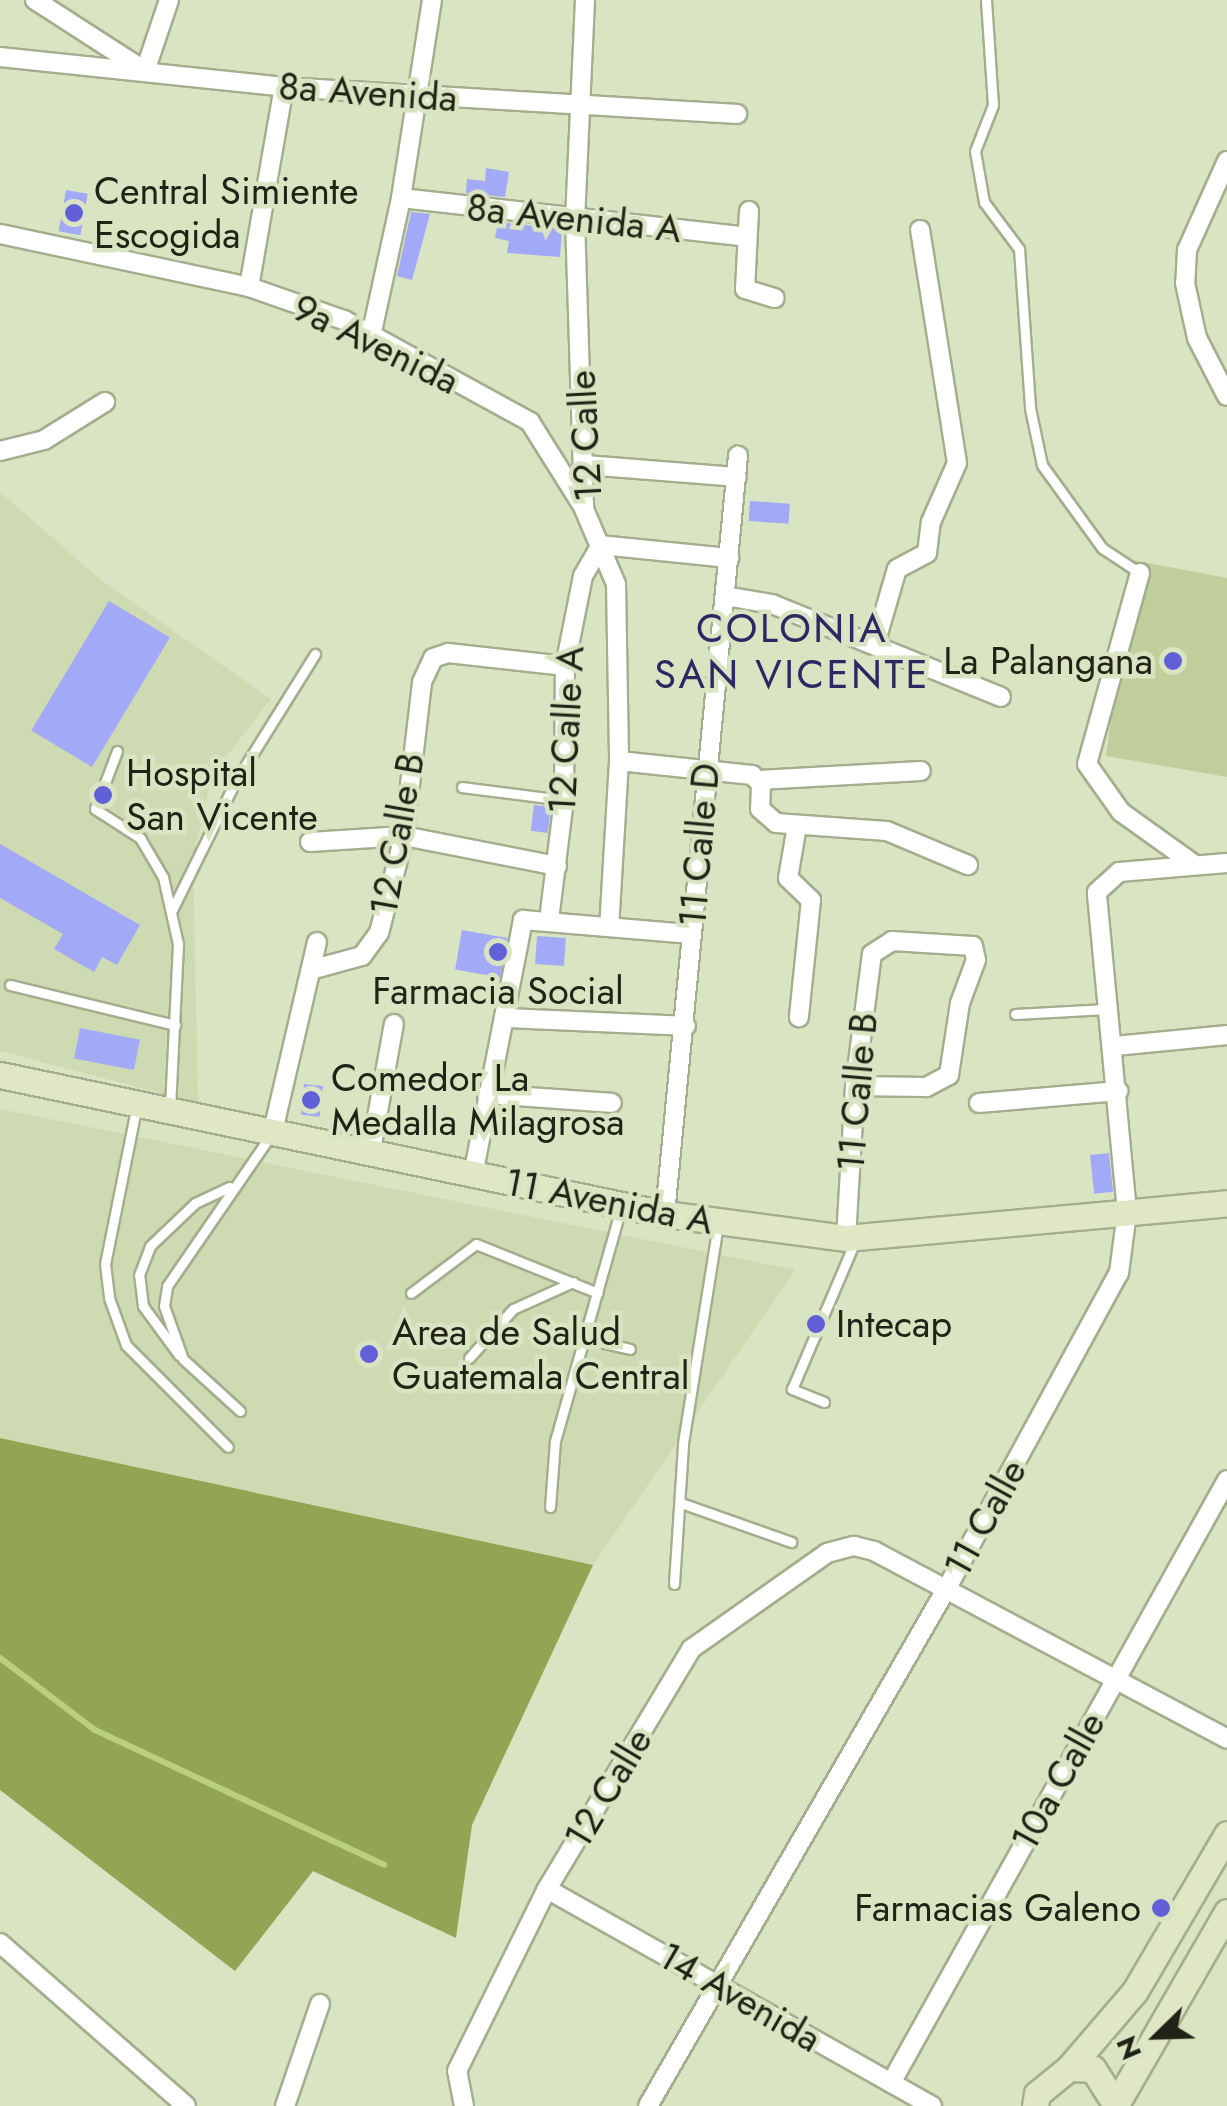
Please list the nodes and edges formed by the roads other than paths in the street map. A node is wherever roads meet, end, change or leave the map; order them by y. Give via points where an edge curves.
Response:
1 (35, 0) edge
2 (169, 0) edge
3 (432, 0) edge
4 (586, 0) edge
5 (986, 0) edge
6 (0, 57) edge
7 (145, 71) junction
8 (284, 87) junction
9 (414, 95) junction
10 (582, 106) junction
11 (737, 114) dead end
12 (1227, 161) edge
13 (401, 198) junction
14 (748, 210) dead end
15 (576, 219) junction
16 (920, 230) dead end
17 (0, 234) edge
18 (748, 237) junction
19 (248, 287) junction
20 (775, 298) dead end
21 (370, 336) junction
22 (1227, 396) edge
23 (105, 402) dead end
24 (4, 449) edge
25 (738, 456) dead end
26 (585, 465) junction
27 (736, 477) junction
28 (584, 508) junction
29 (601, 545) junction
30 (729, 558) junction
31 (1140, 572) joint
32 (725, 596) junction
33 (875, 644) junction
34 (315, 654) dead end
35 (564, 666) junction
36 (1002, 697) dead end
37 (117, 751) dead end
38 (619, 761) junction
39 (706, 770) junction
40 (922, 771) dead end
41 (760, 780) junction
42 (462, 787) dead end
43 (564, 800) junction
44 (798, 826) junction
45 (404, 836) junction
46 (310, 842) dead end
47 (1227, 863) edge
48 (968, 865) dead end
49 (557, 866) junction
50 (1195, 866) junction
51 (172, 910) junction
52 (549, 920) junction
53 (610, 927) junction
54 (690, 934) junction
55 (317, 942) dead end
56 (314, 968) junction
57 (10, 985) dead end
58 (1111, 1009) junction
59 (1015, 1014) dead end
60 (504, 1018) junction
61 (799, 1018) dead end
62 (394, 1024) dead end
63 (176, 1025) junction
64 (686, 1026) junction
65 (1227, 1035) edge
66 (1115, 1046) junction
67 (0, 1075) edge
68 (855, 1086) junction
69 (1118, 1091) junction
70 (487, 1094) junction
71 (612, 1103) dead end
72 (980, 1103) dead end
73 (136, 1104) junction
74 (170, 1111) junction
75 (273, 1131) junction
76 (372, 1150) junction
77 (473, 1175) junction
78 (233, 1186) junction
79 (1227, 1203) edge
80 (622, 1205) junction
81 (1126, 1212) junction
82 (665, 1214) junction
83 (719, 1222) junction
84 (851, 1237) junction
85 (572, 1282) junction
86 (411, 1293) dead end
87 (598, 1293) junction
88 (586, 1339) junction
89 (630, 1349) dead end
90 (469, 1358) dead end
91 (183, 1359) junction
92 (824, 1402) dead end
93 (240, 1411) dead end
94 (228, 1448) dead end
95 (1227, 1480) edge
96 (682, 1502) junction
97 (550, 1507) dead end
98 (791, 1542) dead end
99 (674, 1584) dead end
100 (948, 1586) junction
101 (1115, 1678) junction
102 (1227, 1739) edge
103 (1227, 1834) edge
104 (548, 1890) junction
105 (1227, 1912) edge
106 (0, 1943) edge
107 (719, 1984) junction
108 (320, 2004) dead end
109 (1070, 2068) junction
110 (891, 2083) junction
111 (1031, 2102) edge
112 (186, 2106) edge
113 (285, 2106) edge
114 (464, 2106) edge
115 (648, 2106) edge
116 (932, 2106) edge
117 (1116, 2106) edge

1 - 7 street
2 - 7 street
3 - 9 street
4 - 10 street, 12 Calle
5 - 31 lane via 993,104 974,151 984,202 1019,249 1030,408 1042,465 1102,548
6 - 7 street, 8a Avenida
7 - 8 street, 8a Avenida
8 - 9 street, 8a Avenida
8 - 19 street
9 - 10 street, 8a Avenida
9 - 13 street
10 - 11 street, 8a Avenida
10 - 15 street, 12 Calle
12 - 22 street via 1187,250 1188,308
13 - 15 street, 8a Avenida A
13 - 21 street
14 - 18 street
15 - 18 street, 8a Avenida A
15 - 26 street, 12 Calle
16 - 33 street via 957,463 931,522 927,552 900,564
17 - 19 street, 9a Avenida
18 - 20 street via 745,289
19 - 21 street, 9a Avenida via 344,320
21 - 28 street, 9a Avenida via 530,422
23 - 24 street via 44,440
25 - 27 street, 11 Calle D
26 - 27 street
26 - 28 street, 12 Calle
27 - 30 street, 11 Calle D
28 - 29 street, 12 Calle
29 - 30 street
29 - 35 street, 12 Calle A via 583,576
29 - 38 street, 12 Calle via 616,584
30 - 32 street, 11 Calle D
31 - 50 street via 1086,764 1120,812
32 - 33 street via 772,604
32 - 39 street, 11 Calle D
33 - 36 street
34 - 51 lane via 236,782
35 - 43 street, 12 Calle A
35 - 45 street, 12 Calle B via 448,653 433,658 422,682
37 - 51 lane via 96,809 140,838 163,877
38 - 39 street
38 - 53 street, 12 Calle
39 - 41 street
39 - 54 street, 11 Calle D
40 - 41 street
41 - 44 street via 764,816
42 - 43 lane
43 - 49 street, 12 Calle A
44 - 48 street via 887,831
44 - 61 street via 788,878 810,900
45 - 46 street
45 - 49 street
45 - 56 street, 12 Calle B via 370,948 349,962
47 - 50 street
49 - 52 street, 12 Calle A
50 - 58 street, 11 Calle via 1105,879 1097,892
51 - 63 lane
52 - 53 street
52 - 60 street via 523,920
53 - 54 street
54 - 64 street, 11 Calle D
55 - 56 street, 12 Calle B
56 - 75 street, 12 Calle B
57 - 63 lane
58 - 59 lane
58 - 66 street, 11 Calle
60 - 64 street
60 - 70 street
62 - 76 street
63 - 74 lane
64 - 82 street, 11 Calle D
65 - 66 street
66 - 69 street, 11 Calle
67 - 73 street, 11 Avenida A
68 - 68 street, 11 Calle B via 876,948 892,941 973,946 976,960 960,1003 953,1067 942,1081
68 - 84 street, 11 Calle B
69 - 72 street
69 - 81 street, 11 Calle
70 - 71 street
70 - 77 street
73 - 74 street, 11 Avenida A
73 - 94 lane via 105,1264 109,1298 126,1345
74 - 75 street, 11 Avenida A
75 - 76 street, 11 Avenida A
75 - 78 lane
76 - 77 street, 11 Avenida A
77 - 80 street, 11 Avenida A
78 - 91 lane via 167,1286 164,1306
78 - 91 lane via 195,1203 150,1246 140,1275 143,1306 160,1337
79 - 81 street, 11 Avenida A
80 - 82 street, 11 Avenida A
80 - 87 lane
81 - 84 street, 11 Avenida A
81 - 100 street, 11 Calle via 1119,1273
82 - 83 street, 11 Avenida A
83 - 84 street, 11 Avenida A
83 - 96 lane via 684,1443
84 - 92 lane via 792,1389
85 - 86 lane via 476,1244
85 - 87 lane
85 - 90 lane via 514,1309
87 - 88 lane
88 - 89 lane
88 - 97 lane via 555,1442
91 - 93 lane
95 - 101 street, 10a Calle
96 - 98 lane
96 - 99 lane
100 - 101 street
100 - 104 street, 12 Calle via 854,1546 827,1553 691,1649
100 - 107 street, 11 Calle
101 - 102 street
101 - 110 street, 10a Calle
103 - 109 street via 1135,1991
104 - 107 street, 14 Avenida
104 - 114 street, 12 Calle via 457,2071
105 - 117 street
106 - 112 street
107 - 110 street, 14 Avenida
107 - 115 street, 11 Calle
108 - 113 street
109 - 111 street
109 - 117 street via 1092,2069
110 - 116 street, 14 Avenida

